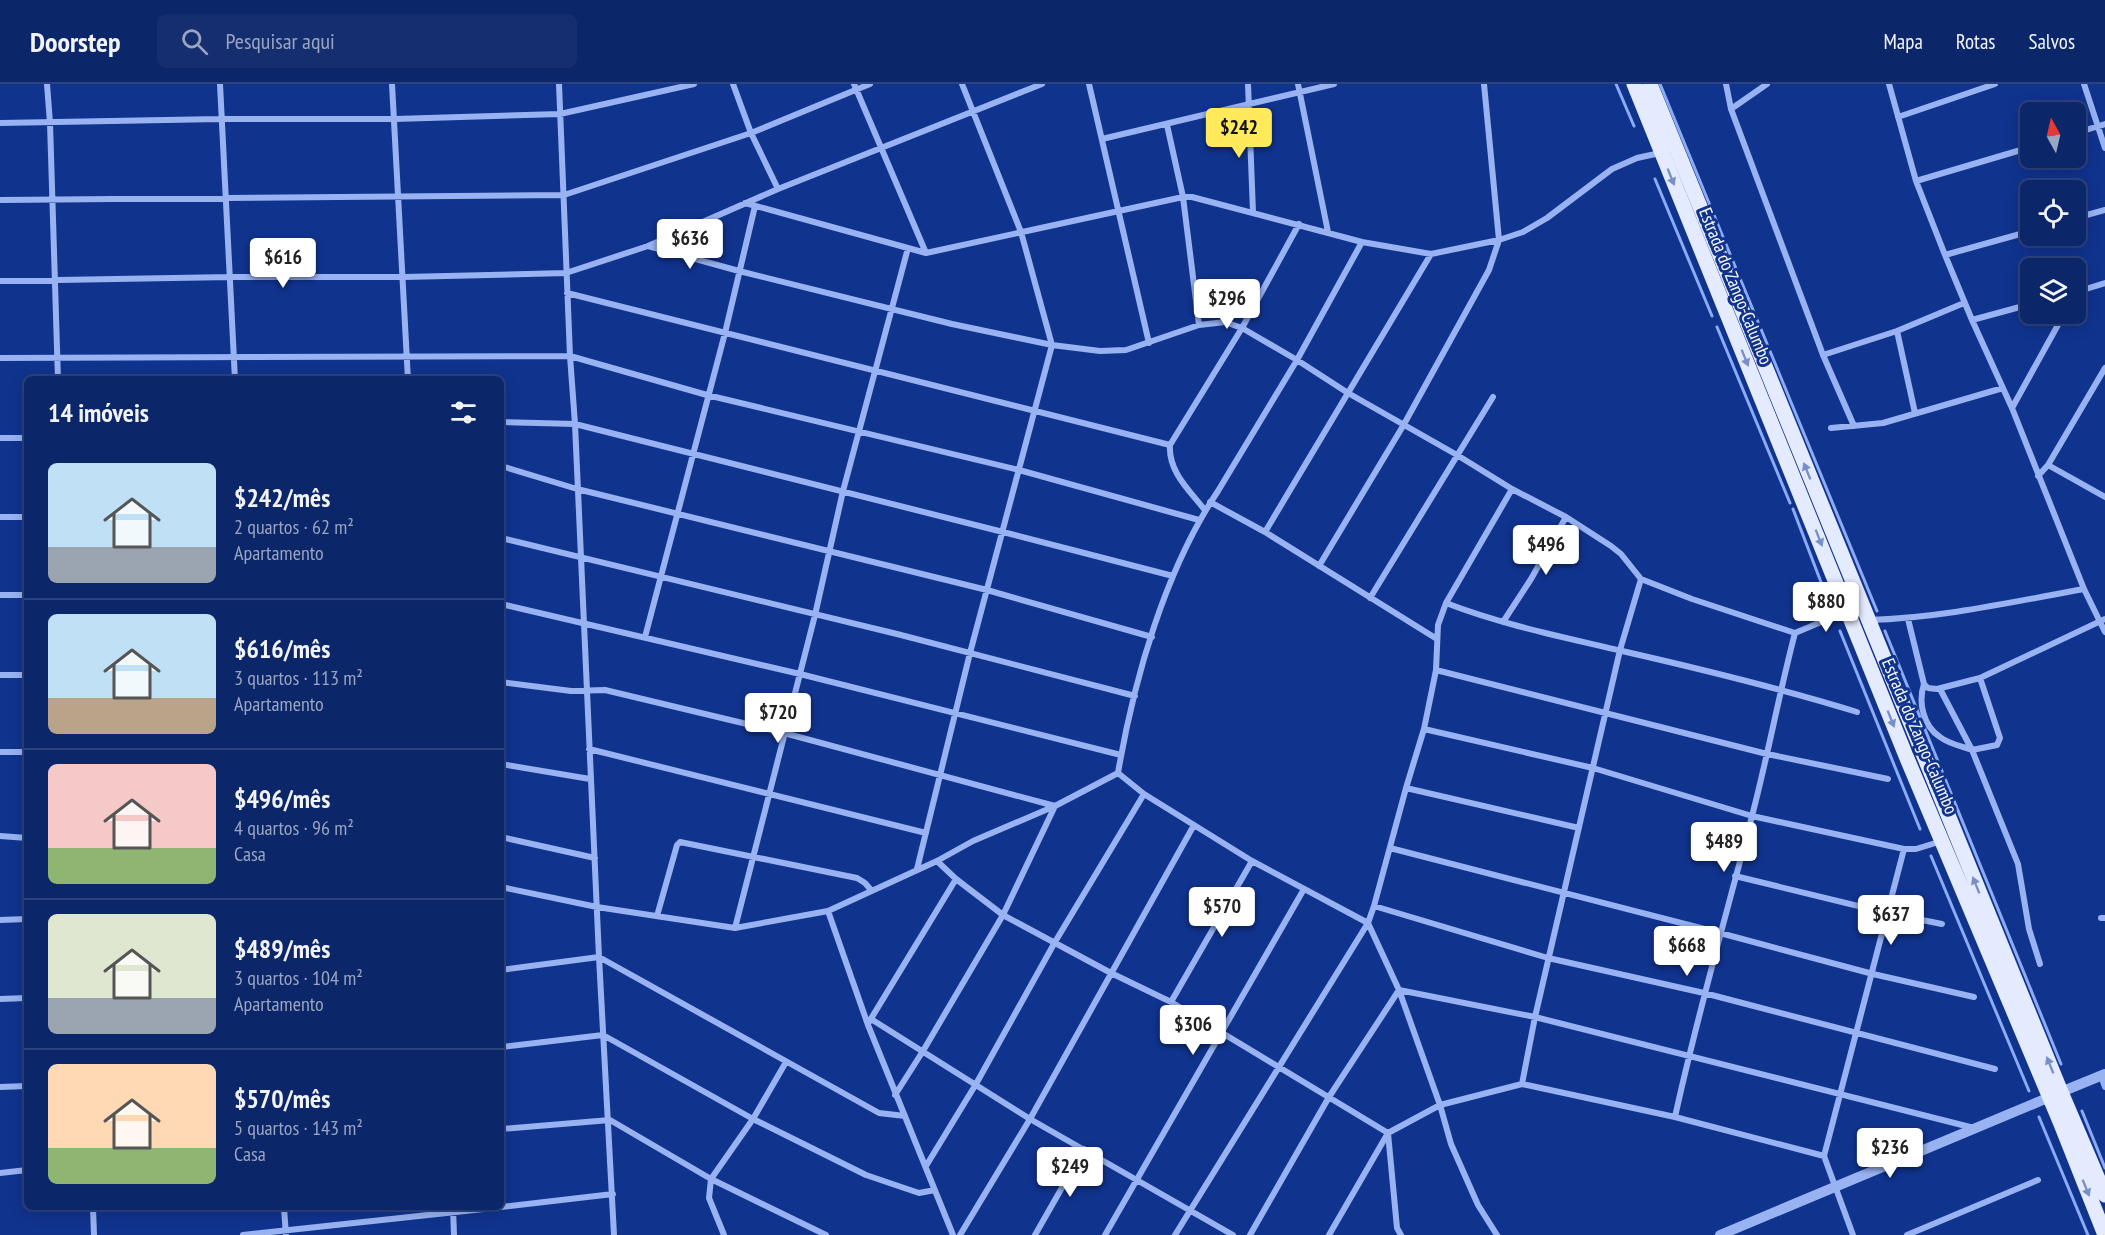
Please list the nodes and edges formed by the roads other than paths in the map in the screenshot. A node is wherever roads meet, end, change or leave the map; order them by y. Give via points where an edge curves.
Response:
1 (47, 84) edge
2 (220, 84) edge
3 (392, 84) edge
4 (559, 84) edge
5 (694, 84) edge
6 (733, 84) edge
7 (870, 84) edge
8 (962, 84) edge
9 (1042, 84) edge
10 (1089, 84) edge
11 (1248, 84) edge
12 (1298, 84) edge
13 (1334, 84) edge
14 (1484, 84) edge
15 (1634, 84) edge
16 (1650, 84) edge
17 (1726, 84) edge
18 (1767, 84) edge
19 (1889, 84) edge
20 (1995, 84) edge
21 (2084, 84) edge
22 (674, 87) edge
23 (855, 87) edge
24 (1299, 93) junction
25 (1249, 105) junction
26 (1731, 109) junction
27 (973, 111) junction
28 (560, 114) junction
29 (1898, 117) junction
30 (221, 119) junction
31 (394, 119) junction
32 (0, 123) edge
33 (50, 123) junction
34 (2105, 124) edge
35 (1167, 125) junction
36 (2098, 127) junction
37 (2086, 130) edge
38 (751, 133) junction
39 (1102, 139) junction
40 (2105, 147) edge
41 (882, 148) junction
42 (2020, 150) edge
43 (1660, 152) junction
44 (1916, 181) junction
45 (778, 189) junction
46 (564, 195) junction
47 (398, 196) junction
48 (1183, 197) junction
49 (225, 198) junction
50 (0, 200) edge
51 (52, 200) junction
52 (745, 203) junction
53 (755, 206) junction
54 (2105, 210) edge
55 (1118, 211) junction
56 (1252, 212) junction
57 (2086, 215) edge
58 (1299, 225) junction
59 (1021, 232) junction
60 (1328, 232) junction
61 (2020, 234) edge
62 (1499, 240) junction
63 (1362, 242) junction
64 (648, 246) junction
65 (908, 248) junction
66 (926, 253) junction
67 (1431, 254) junction
68 (1945, 255) junction
69 (739, 271) junction
70 (566, 273) junction
71 (231, 277) junction
72 (404, 277) junction
73 (0, 281) edge
74 (55, 281) junction
75 (2105, 283) edge
76 (2086, 289) edge
77 (567, 293) junction
78 (1964, 303) junction
79 (891, 307) junction
80 (2020, 307) edge
81 (1971, 320) junction
82 (2058, 324) edge
83 (1199, 325) junction
84 (1242, 328) junction
85 (1897, 331) junction
86 (725, 333) junction
87 (1149, 343) junction
88 (1052, 345) junction
89 (407, 355) junction
90 (1823, 355) junction
91 (234, 356) junction
92 (57, 357) junction
93 (570, 357) junction
94 (0, 358) edge
95 (1297, 360) junction
96 (2105, 368) edge
97 (874, 371) junction
98 (58, 376) edge
99 (235, 376) edge
100 (408, 376) edge
101 (2002, 388) junction
102 (1348, 393) junction
103 (707, 395) junction
104 (1493, 397) dead end
105 (2012, 408) junction
106 (1033, 410) junction
107 (1916, 413) junction
108 (504, 422) edge
109 (575, 424) junction
110 (1403, 426) junction
111 (1854, 426) junction
112 (1831, 429) dead end
113 (859, 430) junction
114 (0, 438) edge
115 (24, 438) edge
116 (1170, 445) junction
117 (692, 453) junction
118 (1457, 455) junction
119 (2048, 465) junction
120 (504, 467) edge
121 (1019, 470) junction
122 (2038, 476) junction
123 (2105, 487) edge
124 (577, 489) junction
125 (1512, 489) junction
126 (843, 491) junction
127 (2103, 495) edge
128 (1210, 502) junction
129 (1204, 509) junction
130 (677, 514) junction
131 (0, 517) edge
132 (24, 517) edge
133 (1566, 517) junction
134 (1199, 520) junction
135 (1003, 532) junction
136 (1265, 532) junction
137 (504, 539) edge
138 (829, 552) junction
139 (581, 556) junction
140 (1319, 566) junction
141 (1173, 576) junction
142 (661, 577) junction
143 (1641, 579) junction
144 (987, 590) junction
145 (2084, 590) junction
146 (0, 595) edge
147 (24, 595) edge
148 (1370, 598) junction
149 (1446, 603) junction
150 (504, 605) edge
151 (1848, 610) junction
152 (815, 615) junction
153 (1908, 619) junction
154 (1868, 620) junction
155 (2102, 620) edge
156 (1503, 622) junction
157 (585, 623) junction
158 (2105, 632) edge
159 (1795, 633) junction
160 (645, 637) junction
161 (1152, 637) junction
162 (1437, 639) junction
163 (1620, 650) junction
164 (970, 653) junction
165 (1436, 670) junction
166 (801, 674) junction
167 (0, 675) edge
168 (24, 675) edge
169 (1980, 678) junction
170 (504, 682) edge
171 (1924, 684) junction
172 (1780, 689) junction
173 (1940, 689) junction
174 (588, 692) junction
175 (1135, 696) junction
176 (1857, 711) dead end
177 (1606, 712) junction
178 (955, 713) junction
179 (1424, 729) junction
180 (784, 734) junction
181 (589, 749) junction
182 (1972, 750) junction
183 (0, 752) edge
184 (24, 752) edge
185 (1767, 754) junction
186 (1121, 755) junction
187 (504, 765) edge
188 (1593, 768) junction
189 (1118, 773) junction
190 (942, 774) junction
191 (590, 779) junction
192 (1888, 779) dead end
193 (1406, 788) junction
194 (768, 794) junction
195 (1144, 794) junction
196 (1055, 806) junction
197 (1752, 816) junction
198 (1194, 825) junction
199 (1579, 828) junction
200 (926, 833) junction
201 (0, 836) edge
202 (24, 838) edge
203 (504, 838) edge
204 (1943, 841) junction
205 (1390, 848) junction
206 (1904, 849) junction
207 (754, 856) junction
208 (595, 858) junction
209 (937, 861) junction
210 (1252, 861) junction
211 (917, 869) junction
212 (1735, 876) junction
213 (956, 879) junction
214 (504, 888) edge
215 (871, 890) junction
216 (1304, 890) junction
217 (1564, 893) junction
218 (1374, 906) junction
219 (597, 907) junction
220 (828, 911) junction
221 (1887, 913) junction
222 (1003, 915) junction
223 (657, 916) junction
224 (24, 919) edge
225 (0, 920) edge
226 (1368, 923) junction
227 (1942, 924) dead end
228 (735, 928) junction
229 (1720, 933) junction
230 (1055, 942) junction
231 (599, 957) junction
232 (1548, 957) junction
233 (2040, 964) dead end
234 (504, 970) edge
235 (1111, 973) junction
236 (1873, 974) junction
237 (1399, 990) junction
238 (1704, 993) junction
239 (1974, 997) dead end
240 (24, 998) edge
241 (0, 999) edge
242 (1171, 1002) junction
243 (1534, 1017) junction
244 (869, 1022) junction
245 (1221, 1032) junction
246 (1857, 1032) junction
247 (603, 1035) junction
248 (504, 1047) edge
249 (923, 1051) junction
250 (1688, 1055) junction
251 (786, 1062) junction
252 (1278, 1066) junction
253 (1995, 1069) dead end
254 (2103, 1075) edge
255 (976, 1084) junction
256 (1522, 1084) junction
257 (24, 1086) edge
258 (2105, 1087) edge
259 (0, 1088) edge
260 (1841, 1093) junction
261 (895, 1095) junction
262 (2056, 1095) junction
263 (1329, 1097) junction
264 (1440, 1105) junction
265 (905, 1116) junction
266 (1675, 1117) junction
267 (753, 1119) junction
268 (1030, 1119) junction
269 (610, 1120) junction
270 (1976, 1128) junction
271 (504, 1129) edge
272 (1388, 1133) junction
273 (1084, 1149) junction
274 (1824, 1156) junction
275 (926, 1167) junction
276 (24, 1170) edge
277 (0, 1173) edge
278 (711, 1179) junction
279 (1137, 1179) junction
280 (2038, 1180) dead end
281 (1835, 1187) junction
282 (935, 1190) junction
283 (613, 1194) junction
284 (2105, 1195) edge
285 (504, 1207) edge
286 (93, 1210) edge
287 (284, 1210) edge
288 (453, 1210) edge
289 (1190, 1210) junction
290 (286, 1233) edge
291 (94, 1235) edge
292 (243, 1235) edge
293 (454, 1235) edge
294 (615, 1235) edge
295 (724, 1235) edge
296 (826, 1235) edge
297 (953, 1235) edge
298 (960, 1235) edge
299 (1035, 1235) edge
300 (1105, 1235) edge
301 (1175, 1235) edge
302 (1233, 1235) edge
303 (1250, 1235) edge
304 (1329, 1235) edge
305 (1401, 1235) edge
306 (1497, 1235) edge
307 (1720, 1235) edge
308 (1853, 1235) edge
309 (1906, 1235) edge
310 (2105, 1235) edge

1 - 33 street
2 - 30 street
3 - 31 street
4 - 28 street
5 - 22 street
6 - 38 street
7 - 23 street
8 - 27 street
9 - 27 street
10 - 39 street
11 - 25 street
12 - 24 street
13 - 24 street
14 - 62 street
15 - 43 main road, Estrada do Zango-Calumbo
154 -> 16 main road, Estrada do Zango-Calumbo
17 - 26 street
18 - 26 street
19 - 29 street
20 - 29 street
21 - 36 street
22 - 28 street
23 - 38 street
23 - 41 street
24 - 25 street
24 - 60 street
25 - 35 street
25 - 56 street
26 - 90 street
27 - 41 street
27 - 59 street
28 - 31 street
28 - 46 street
29 - 44 street
30 - 31 street
30 - 33 street
30 - 49 street
31 - 47 street
32 - 33 street
33 - 51 street
34 - 36 street
35 - 39 street
35 - 48 street
36 - 37 street
36 - 40 street
38 - 45 street
38 - 46 street
39 - 55 street
41 - 45 street
41 - 66 street
42 - 44 street
43 - 62 street via 1612,169 1547,218
43 -> 151 main road, Estrada do Zango-Calumbo
44 - 68 street
45 - 52 street
46 - 47 street
46 - 70 street
47 - 49 street
47 - 72 street
48 - 55 street
48 - 56 street
48 - 83 street
49 - 51 street
49 - 71 street
50 - 51 street
51 - 74 street
52 - 53 street
52 - 64 street
53 - 65 street
53 - 69 street
54 - 57 street
55 - 59 street
55 - 87 street
56 - 58 street
58 - 60 street
58 - 84 street
59 - 66 street
59 - 88 street
60 - 63 street
61 - 68 street
62 - 67 street
62 - 110 street via 1489,270
63 - 67 street
63 - 95 street
64 - 69 street
64 - 70 street
65 - 66 street
65 - 79 street
67 - 102 street
68 - 78 street
69 - 79 street
69 - 86 street
70 - 72 street
70 - 77 street
71 - 72 street
71 - 74 street
71 - 91 street
72 - 89 street
73 - 74 street
74 - 92 street
75 - 76 street
77 - 86 street
77 - 93 street
78 - 81 street
78 - 85 street
79 - 88 street
79 - 97 street
80 - 81 street
81 - 101 street
82 - 105 street
83 - 84 street via 1226,322
83 - 87 street
84 - 95 street
84 - 116 street
85 - 90 street
85 - 107 street
86 - 97 street
86 - 103 street
87 - 88 street via 1126,350 1100,351
88 - 106 street
89 - 91 street
89 - 93 street
89 - 100 street
90 - 111 street
91 - 92 street
91 - 99 street
92 - 94 street
92 - 98 street
93 - 103 street
93 - 109 street
95 - 102 street
95 - 128 street
96 - 119 street
97 - 106 street
97 - 113 street
101 - 105 street
101 - 107 street
102 - 110 street
102 - 136 street
103 - 113 street
103 - 117 street
104 - 118 street
105 - 122 street
106 - 116 street
106 - 121 street
107 - 111 street via 1883,423
108 - 109 street
109 - 117 street
109 - 124 street
110 - 118 street
110 - 140 street
111 - 112 street
113 - 121 street
113 - 126 street
114 - 115 street
116 - 129 street via 1174,471
117 - 126 street
117 - 130 street
118 - 125 street
118 - 148 street
119 - 122 street
119 - 127 street
120 - 124 street
121 - 134 street
121 - 135 street
122 - 145 street
123 - 127 street
124 - 130 street
124 - 139 street
125 - 133 street
125 - 149 street
126 - 135 street
126 - 138 street
128 - 129 street
128 - 136 street
129 - 134 street
130 - 138 street
130 - 142 street
131 - 132 street
133 - 143 street via 1611,546
133 - 156 street
134 - 141 street
135 - 141 street
135 - 144 street
136 - 140 street
137 - 139 street
138 - 144 street
138 - 152 street
139 - 142 street
139 - 157 street
140 - 148 street
141 - 161 street
142 - 152 street
142 - 160 street
143 - 159 street
143 - 163 street
144 - 161 street
144 - 164 street
145 - 153 street
145 - 155 street
146 - 147 street
148 - 162 street
149 - 156 street
149 - 162 street
150 - 157 street
151 - 159 street
151 -> 204 main road, Estrada do Zango-Calumbo
152 - 164 street
152 - 166 street
153 - 154 street
153 - 171 street
262 -> 154 main road, Estrada do Zango-Calumbo
155 - 158 street
155 - 169 street
156 - 163 street
157 - 160 street
157 - 174 street
159 - 172 street
160 - 166 street
161 - 175 street
162 - 165 street
163 - 172 street
163 - 177 street
164 - 175 street
164 - 178 street
165 - 177 street
165 - 179 street
166 - 178 street
166 - 180 street
167 - 168 street
169 - 173 street
169 - 182 street via 2000,738 1997,745
170 - 174 street
171 - 173 street
171 - 182 street via 1921,706 1930,726 1938,736
172 - 176 street
172 - 185 street
173 - 182 street
174 - 180 street via 605,690
174 - 181 street
175 - 186 street
177 - 185 street
177 - 188 street
178 - 186 street
178 - 190 street
179 - 188 street
179 - 193 street
180 - 190 street
180 - 194 street
181 - 191 street
181 - 194 street
182 - 233 street via 2018,864 2029,929
183 - 184 street
185 - 192 street
185 - 197 street
186 - 189 street
187 - 191 street
188 - 197 street
188 - 199 street
189 - 195 street
189 - 196 street
190 - 196 street
190 - 200 street
191 - 208 street
193 - 199 street
193 - 205 street
194 - 200 street
194 - 207 street
195 - 198 street
195 - 230 street
196 - 209 street
196 - 222 street
197 - 206 street
197 - 212 street
198 - 210 street
198 - 235 street
199 - 217 street
200 - 211 street
201 - 202 street
203 - 208 street
204 - 206 street
204 - 262 main road, Estrada do Zango-Calumbo
205 - 217 street
205 - 218 street
206 - 221 street
207 - 215 street via 857,879
207 - 223 street via 680,842
207 - 228 street
208 - 219 street
209 - 211 street
209 - 213 street
210 - 216 street
210 - 242 street
211 - 215 street
212 - 221 street
212 - 229 street
213 - 222 street
213 - 244 street
214 - 219 street
215 - 220 street
216 - 226 street
216 - 245 street
217 - 229 street
217 - 232 street
218 - 226 street
218 - 232 street
219 - 223 street
219 - 231 street
220 - 228 street
220 - 244 street
221 - 227 street
221 - 236 street
222 - 230 street
222 - 249 street
223 - 228 street
224 - 225 street
226 - 237 street
226 - 252 street
229 - 236 street
229 - 238 street
230 - 235 street
230 - 255 street
231 - 234 street
231 - 247 street
231 - 251 street
232 - 238 street
232 - 243 street
235 - 242 street
235 - 268 street
236 - 239 street
236 - 246 street
237 - 243 street
237 - 263 street
237 - 264 street
238 - 246 street
238 - 250 street
240 - 241 street
242 - 245 street
243 - 250 street
243 - 256 street
244 - 249 street
244 - 261 street
245 - 252 street
245 - 279 street
246 - 253 street
246 - 260 street
247 - 248 street
247 - 267 street
247 - 269 street
249 - 255 street
249 - 261 street
250 - 260 street
250 - 266 street
251 - 265 street via 879,1113
251 - 267 street
252 - 263 street
252 - 289 street
254 - 258 street
254 - 262 street
255 - 268 street
255 - 275 street
256 - 264 street
256 - 266 street
257 - 259 street
260 - 270 street
260 - 274 street
261 - 265 street
262 - 270 street
262 - 284 main road, Estrada do Zango-Calumbo
262 -> 310 main road, Estrada do Zango-Calumbo
263 - 272 street
263 - 303 street
264 - 272 street
264 - 306 street via 1451,1144 1478,1205
265 - 275 street
266 - 274 street
267 - 278 street
267 - 282 street via 866,1174 919,1193
268 - 273 street
268 - 298 street
269 - 271 street
269 - 278 street
269 - 283 street
270 - 281 street
272 - 304 street
272 - 305 street via 1397,1228
273 - 279 street
273 - 299 street
274 - 281 street
275 - 282 street
276 - 277 street
278 - 295 street via 709,1198
278 - 296 street
279 - 289 street
279 - 300 street
280 - 309 street
281 - 307 street
281 - 308 street
282 - 297 street
283 - 285 street
283 - 294 street
286 - 291 street
287 - 290 street
288 - 290 street
288 - 293 street
289 - 301 street
289 - 302 street
290 - 292 street

